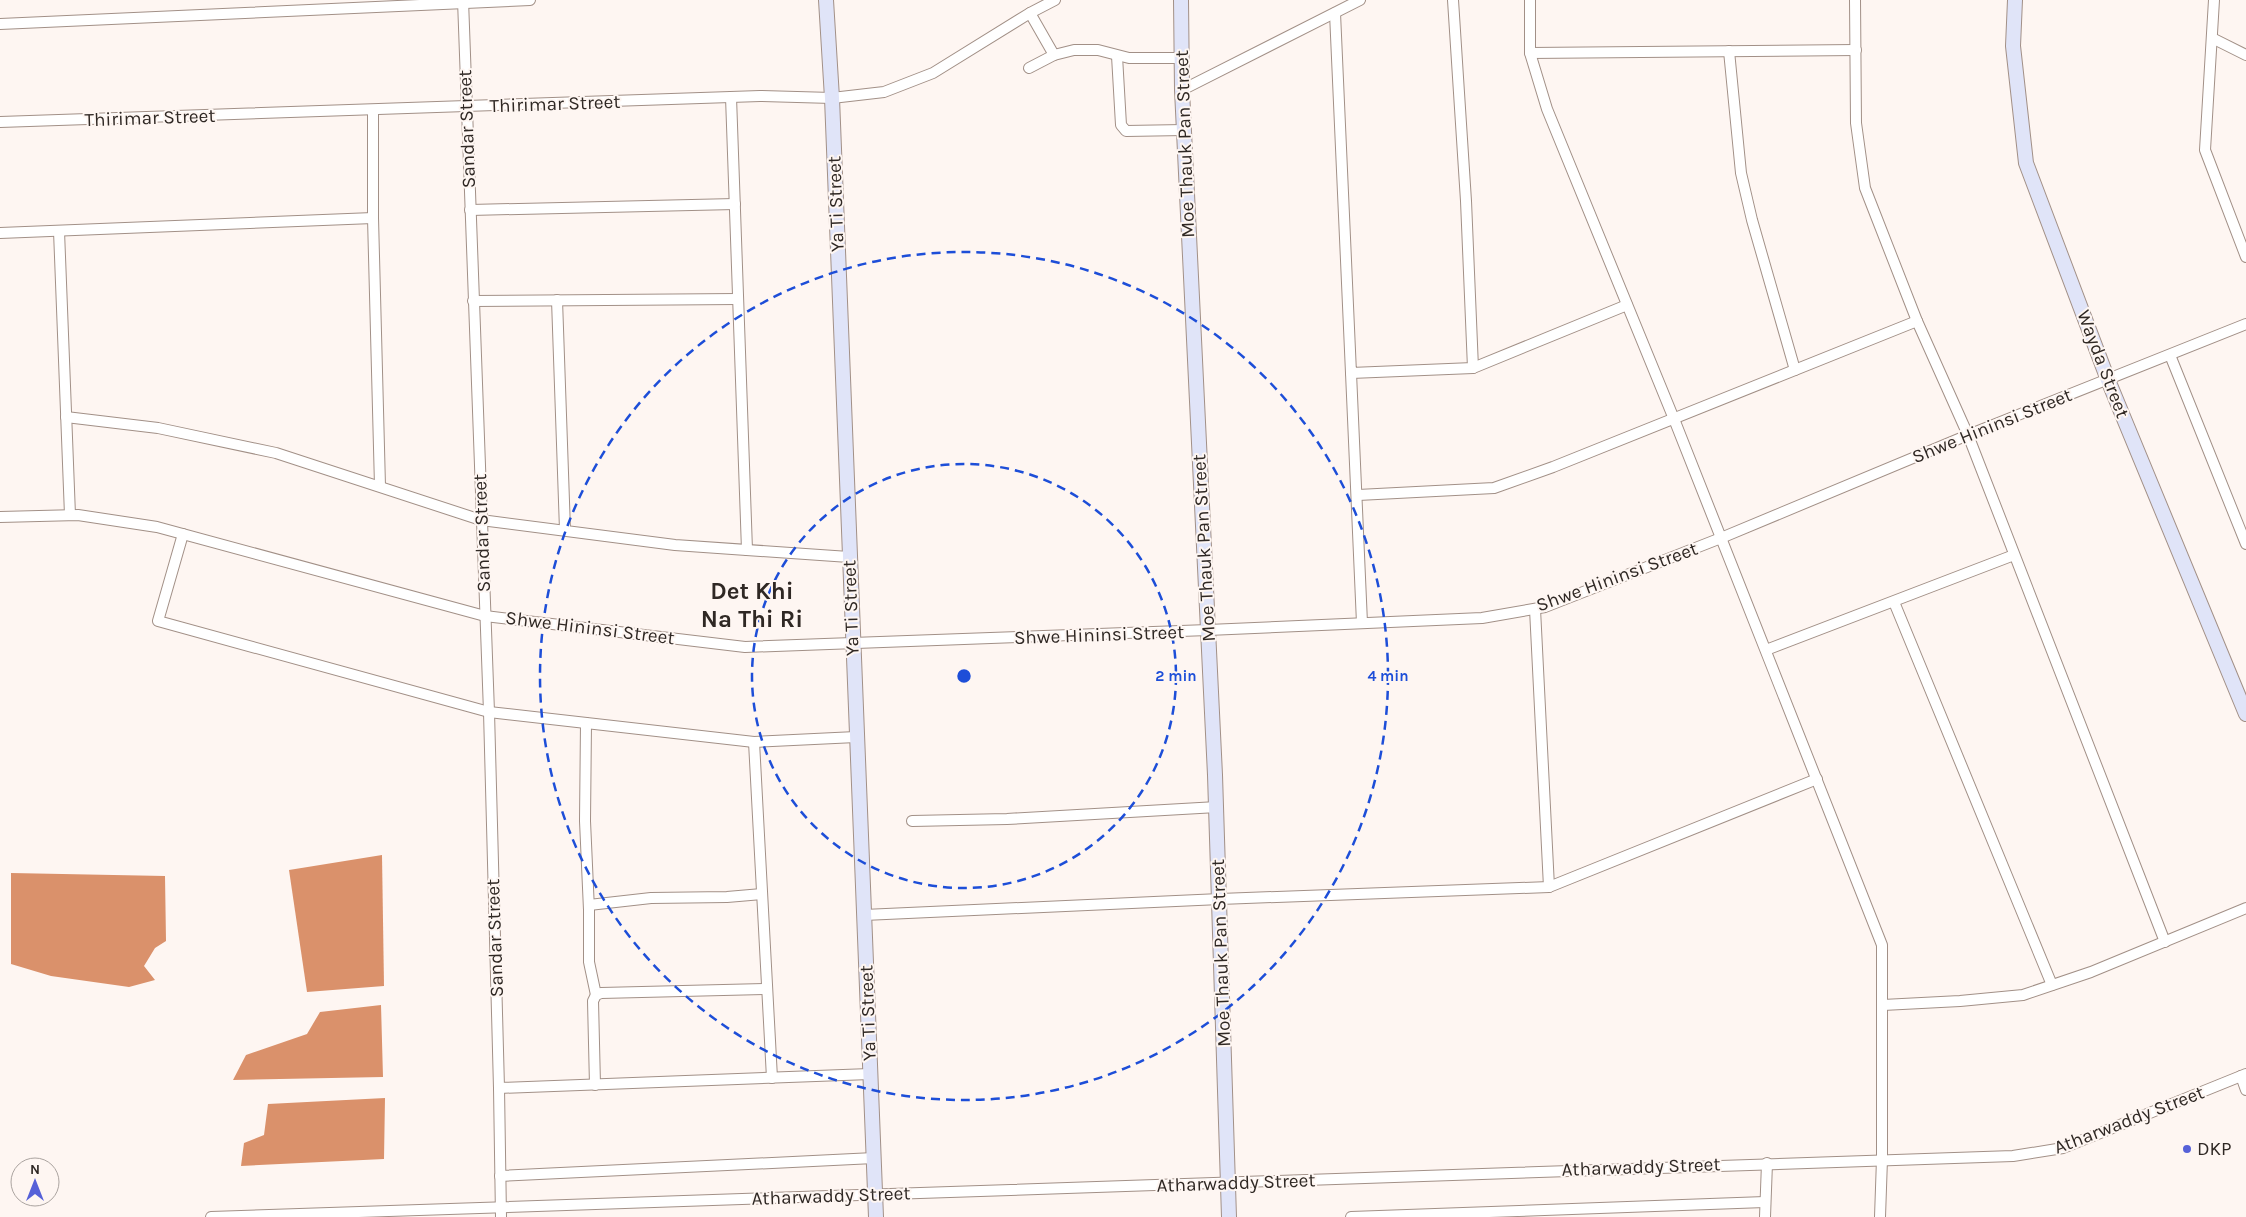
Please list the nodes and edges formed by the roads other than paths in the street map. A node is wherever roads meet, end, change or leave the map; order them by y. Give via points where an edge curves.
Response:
1 (530, 0) edge
2 (826, 0) edge
3 (1055, 0) edge
4 (1182, 0) edge
5 (1360, 0) edge
6 (1453, 0) edge
7 (1530, 0) edge
8 (1855, 0) edge
9 (2015, 0) edge
10 (2214, 0) edge
11 (463, 2) edge
12 (364, 4) edge
13 (1030, 13) junction
14 (1335, 13) junction
15 (0, 24) edge
16 (2212, 38) junction
17 (1856, 50) junction
18 (1730, 51) junction
19 (1530, 53) junction
20 (1054, 55) junction
21 (2246, 55) edge
22 (1117, 56) junction
23 (1181, 58) junction
24 (1029, 68) dead end
25 (1182, 90) junction
26 (731, 97) junction
27 (832, 98) junction
28 (466, 108) junction
29 (374, 110) junction
30 (0, 122) edge
31 (1184, 130) junction
32 (735, 204) junction
33 (470, 210) junction
34 (373, 218) junction
35 (59, 231) junction
36 (0, 234) edge
37 (2246, 257) edge
38 (738, 299) junction
39 (557, 300) junction
40 (473, 301) junction
41 (1627, 305) junction
42 (1917, 321) junction
43 (2246, 324) edge
44 (2170, 355) junction
45 (1473, 368) junction
46 (1795, 370) junction
47 (1351, 373) junction
48 (2108, 380) junction
49 (66, 417) junction
50 (1674, 419) junction
51 (1968, 435) junction
52 (380, 486) junction
53 (1358, 495) junction
54 (70, 515) junction
55 (0, 517) edge
56 (481, 520) junction
57 (565, 530) junction
58 (183, 534) junction
59 (1721, 538) junction
60 (2246, 544) edge
61 (747, 550) junction
62 (2014, 554) junction
63 (849, 557) junction
64 (1894, 602) junction
65 (1535, 609) junction
66 (485, 616) junction
67 (1362, 623) junction
68 (1208, 630) junction
69 (853, 644) junction
70 (1766, 650) junction
71 (2245, 708) edge
72 (489, 712) junction
73 (586, 723) junction
74 (856, 737) junction
75 (754, 742) junction
76 (1816, 779) junction
77 (1217, 807) junction
78 (912, 821) dead end
79 (1549, 887) junction
80 (762, 894) junction
81 (1220, 899) junction
82 (589, 905) junction
83 (2246, 908) edge
84 (864, 915) junction
85 (2165, 942) junction
86 (2052, 985) junction
87 (767, 989) junction
88 (596, 995) junction
89 (1883, 1005) junction
90 (870, 1074) junction
91 (2243, 1075) edge
92 (772, 1078) junction
93 (595, 1085) junction
94 (499, 1088) junction
95 (2246, 1090) edge
96 (874, 1158) junction
97 (1882, 1159) junction
98 (1768, 1163) junction
99 (500, 1176) junction
100 (1228, 1183) junction
101 (875, 1194) junction
102 (1765, 1202) junction
103 (500, 1212) edge
104 (211, 1217) edge
105 (876, 1217) edge
106 (1229, 1217) edge
107 (1351, 1217) edge
108 (1765, 1217) edge
109 (1880, 1217) edge

1 - 11 street
2 - 27 street, Ya Ti Street
3 - 13 street, Thirimar Street
4 - 23 street, Moe Thauk Pan Street
5 - 14 street
6 - 45 street
7 - 19 street
8 - 17 street
9 - 48 street, Wayda Street via 2013,46 2026,163
10 - 16 street
11 - 12 street
11 - 28 street, Sandar Street
12 - 15 street
13 - 20 street
13 - 27 street, Thirimar Street via 933,73 884,92
14 - 25 street
14 - 47 street
16 - 21 street
16 - 37 street via 2204,150
17 - 18 street
17 - 42 street via 1856,123 1865,188
18 - 19 street
18 - 46 street via 1741,172
19 - 41 street via 1547,109
20 - 22 street via 1074,50 1098,50
20 - 24 street
22 - 23 street
22 - 31 street via 1121,125 1126,131
23 - 25 street, Moe Thauk Pan Street
25 - 31 street, Moe Thauk Pan Street
26 - 27 street, Thirimar Street
26 - 28 street, Thirimar Street
26 - 32 street
27 - 63 street, Ya Ti Street
28 - 29 street, Thirimar Street
28 - 33 street, Sandar Street
29 - 30 street, Thirimar Street
29 - 34 street
31 - 68 street, Moe Thauk Pan Street
32 - 33 street
32 - 38 street
33 - 40 street, Sandar Street
34 - 35 street
34 - 52 street
35 - 36 street
35 - 49 street
38 - 39 street
38 - 61 street
39 - 40 street
39 - 57 street
40 - 56 street, Sandar Street
41 - 45 street
41 - 50 street
42 - 46 street
42 - 51 street
43 - 44 street, Shwe Hininsi Street
44 - 48 street, Shwe Hininsi Street
44 - 60 street
45 - 47 street
46 - 50 street
47 - 53 street
48 - 51 street, Shwe Hininsi Street
48 - 71 street, Wayda Street
49 - 52 street via 158,428 276,453
49 - 54 street
50 - 53 street via 1494,488
50 - 59 street
51 - 59 street, Shwe Hininsi Street
51 - 62 street
52 - 56 street
53 - 67 street
54 - 55 street, Shwe Hininsi Street
54 - 58 street, Shwe Hininsi Street via 157,527
56 - 57 street
56 - 66 street, Sandar Street
57 - 61 street
58 - 66 street, Shwe Hininsi Street
58 - 72 street via 158,621
59 - 65 street, Shwe Hininsi Street
59 - 70 street
61 - 63 street
62 - 64 street
62 - 85 street
63 - 69 street, Ya Ti Street
64 - 70 street
64 - 86 street
65 - 67 street, Shwe Hininsi Street via 1482,618
65 - 79 street
66 - 69 street, Shwe Hininsi Street via 745,647
66 - 72 street, Sandar Street
67 - 68 street, Shwe Hininsi Street
68 - 69 street, Shwe Hininsi Street
68 - 77 street, Moe Thauk Pan Street
69 - 74 street, Ya Ti Street
70 - 76 street
72 - 73 street
72 - 94 street, Sandar Street
73 - 75 street
73 - 82 street via 585,821
74 - 75 street
74 - 84 street, Ya Ti Street
75 - 80 street
76 - 79 street
76 - 89 street via 1882,945
77 - 78 street
77 - 81 street, Moe Thauk Pan Street
79 - 81 street
80 - 82 street via 727,898 651,898
80 - 87 street
81 - 84 street
81 - 100 street, Moe Thauk Pan Street
82 - 88 street via 590,962
83 - 85 street
84 - 90 street, Ya Ti Street
85 - 86 street
86 - 89 street via 2023,995
87 - 88 street
87 - 92 street
88 - 93 street via 593,1001
89 - 97 street
90 - 92 street
90 - 96 street, Ya Ti Street
91 - 95 street
91 - 97 street, Atharwaddy Street via 2063,1148 2013,1156
92 - 93 street
93 - 94 street
94 - 99 street, Sandar Street
96 - 99 street
96 - 101 street, Ya Ti Street
97 - 98 street, Atharwaddy Street
97 - 109 street
98 - 100 street, Atharwaddy Street
98 - 102 street
99 - 103 street, Sandar Street
100 - 101 street, Atharwaddy Street
100 - 106 street, Moe Thauk Pan Street
101 - 103 street, Atharwaddy Street
101 - 105 street, Ya Ti Street
102 - 107 street
102 - 108 street
103 - 104 street, Atharwaddy Street

